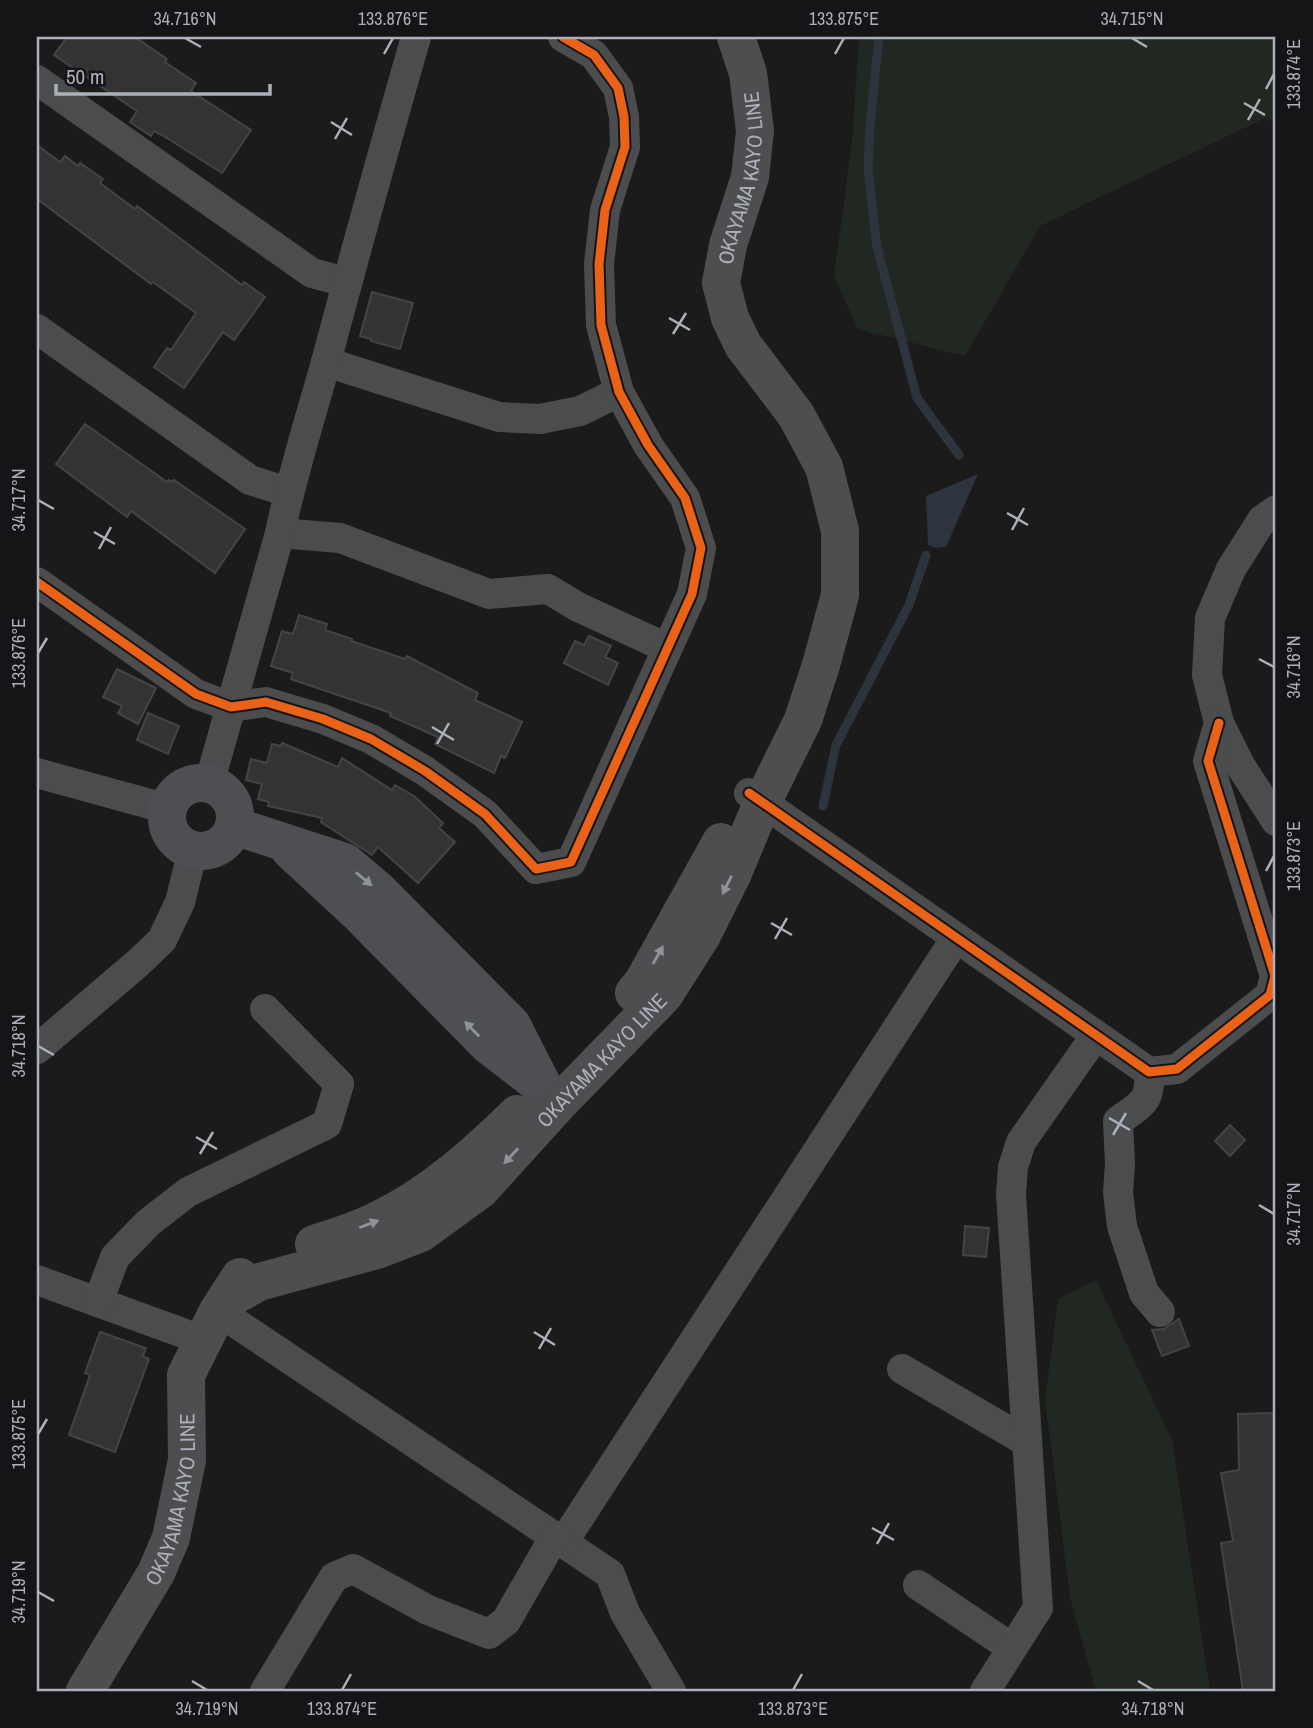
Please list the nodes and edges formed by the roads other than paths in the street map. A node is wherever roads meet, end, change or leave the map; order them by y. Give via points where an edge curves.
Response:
1 (416, 37) edge
2 (564, 37) edge
3 (736, 37) edge
4 (37, 80) edge
5 (346, 282) junction
6 (37, 330) edge
7 (326, 362) junction
8 (619, 392) junction
9 (288, 492) junction
10 (1276, 510) edge
11 (280, 533) junction
12 (37, 582) edge
13 (667, 648) junction
14 (231, 707) junction
15 (1219, 723) junction
16 (37, 773) edge
17 (209, 784) junction
18 (755, 798) junction
19 (168, 809) junction
20 (1276, 821) edge
21 (234, 826) junction
22 (193, 850) junction
23 (956, 938) junction
24 (265, 1009) dead end
25 (1096, 1035) junction
26 (37, 1049) edge
27 (1149, 1072) junction
28 (552, 1096) junction
29 (37, 1280) edge
30 (97, 1302) junction
31 (1160, 1312) dead end
32 (215, 1317) junction
33 (902, 1369) dead end
34 (1027, 1442) junction
35 (560, 1539) junction
36 (918, 1585) dead end
37 (1012, 1648) junction
38 (85, 1691) edge
39 (265, 1691) edge
40 (671, 1691) edge
41 (985, 1691) edge

1 - 5 street
2 - 8 street via 594,55 618,88 624,117 625,147 605,210 599,264 601,325
3 - 18 main road, OKAYAMA KAYO LINE via 748,73 755,131 750,177 721,283 743,345 796,415 824,467 840,531 841,595 821,665
4 - 5 street via 312,273
5 - 7 street
6 - 9 street via 250,480
7 - 8 street via 499,417 540,419 580,411
7 - 9 street
8 - 13 street via 685,498 701,548 692,594
9 - 11 street
10 - 15 street via 1262,520 1230,569 1210,618 1207,675
11 - 13 street via 340,538 489,594 548,589
11 - 14 street
12 - 14 street via 196,694
13 - 14 street via 571,862 536,869 485,814 371,739 266,702
14 - 17 street
15 - 20 street
15 - 27 street via 1208,761 1275,976 1269,995 1177,1069
16 - 19 street
17 - 19 street via 188,786 172,799
17 - 21 street via 219,788 233,805
18 - 23 street
18 - 28 main road, OKAYAMA KAYO LINE via 643,982
19 - 22 street via 172,835
21 - 22 street via 223,843
21 - 28 street via 345,862 378,890 512,1025
22 - 26 street via 180,902 162,940
23 - 25 street
23 - 35 street
24 - 30 street via 339,1084 327,1124 188,1192 115,1257
25 - 27 street
25 - 34 street via 1021,1142 1013,1167
27 - 31 street via 1150,1090 1143,1103 1118,1121 1118,1192 1122,1226 1144,1293
28 - 32 main road, OKAYAMA KAYO LINE via 444,1180 380,1219 281,1255 241,1276
29 - 30 street
30 - 32 street
32 - 35 street
32 - 38 main road, OKAYAMA KAYO LINE via 187,1375 187,1460 170,1538 156,1573
33 - 34 street
34 - 37 street via 1038,1608
35 - 39 street via 506,1621 489,1634 428,1610 353,1569 334,1577
35 - 40 street via 610,1574 625,1613
36 - 37 street
37 - 41 street

